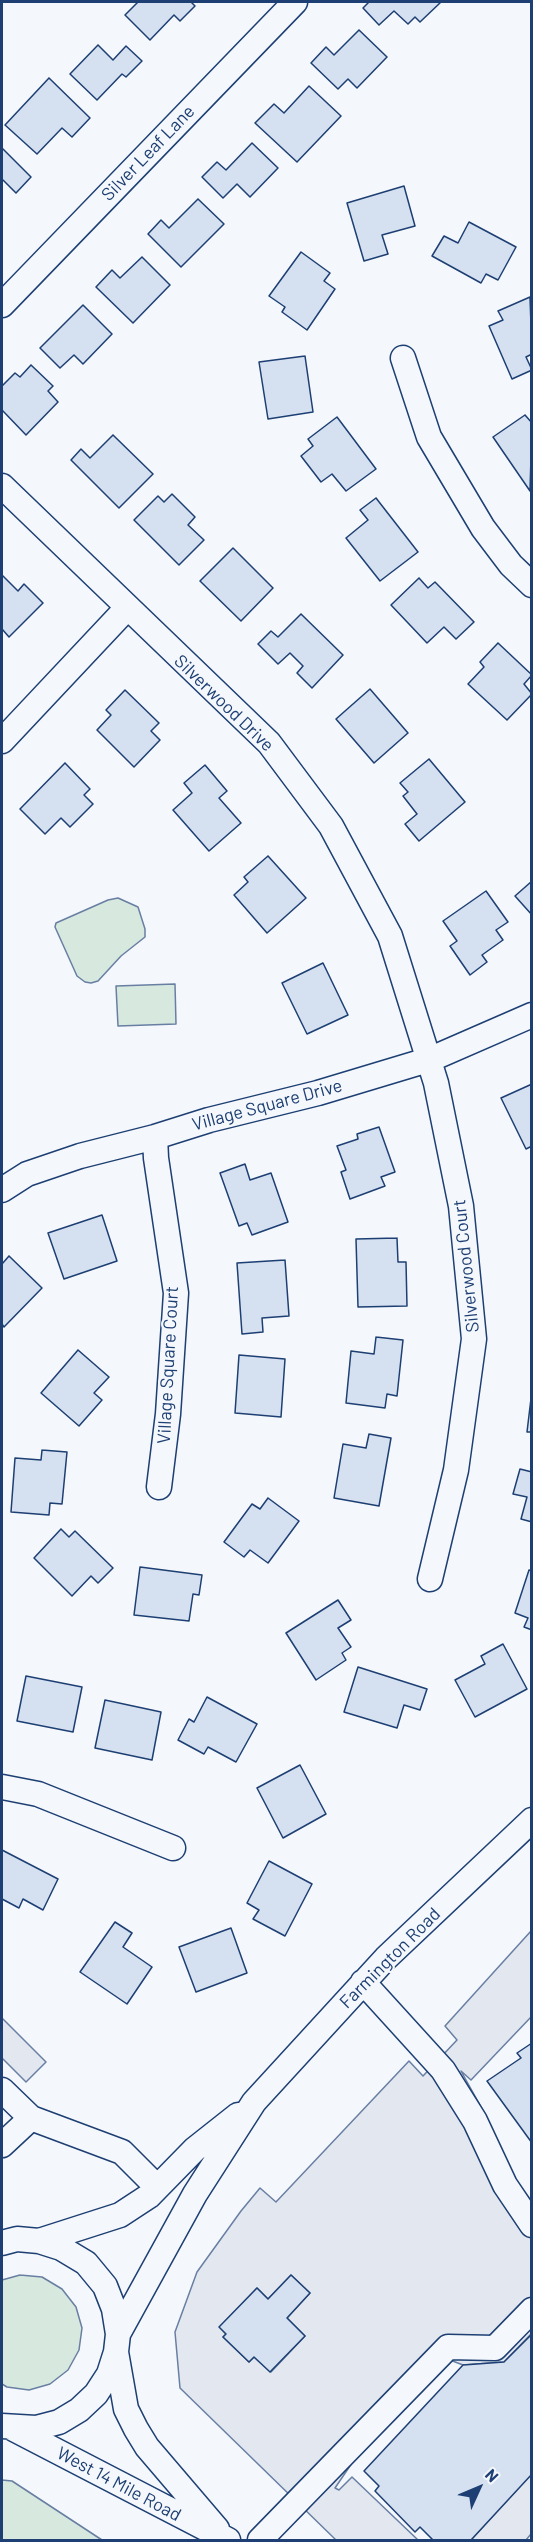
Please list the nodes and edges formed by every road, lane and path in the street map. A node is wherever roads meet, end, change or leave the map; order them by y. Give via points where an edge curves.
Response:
1 (295, 2) edge
2 (2, 305) edge
3 (403, 358) dead end
4 (2, 486) edge
5 (531, 585) edge
6 (127, 608) junction
7 (2, 741) edge
8 (531, 1015) edge
9 (431, 1059) junction
10 (155, 1137) junction
11 (2, 1190) edge
12 (159, 1487) dead end
13 (430, 1579) dead end
14 (2, 1787) edge
15 (531, 1820) edge
16 (173, 1848) dead end
17 (363, 1982) junction
18 (2, 2090) edge
19 (254, 2102) junction
20 (31, 2118) junction
21 (2, 2145) edge
22 (158, 2187) junction
23 (531, 2226) edge
24 (15, 2240) edge
25 (531, 2310) edge
26 (117, 2343) junction
27 (7, 2427) edge
28 (227, 2540) edge
29 (260, 2541) edge

1 - 2 street, Silver Leaf Lane
3 - 5 street via 429,437 483,528
4 - 6 street, Silverwood Drive
6 - 7 street
6 - 9 street, Silverwood Drive via 269,743 331,826 390,936
8 - 9 street, Village Square Drive
9 - 10 street, Village Square Drive
9 - 13 street, Silverwood Court via 461,1206 474,1339 456,1470
10 - 11 street, Village Square Drive via 27,1174
10 - 12 street, Village Square Court via 176,1293
14 - 16 street via 38,1794
15 - 17 street, Farmington Road
17 - 19 street, Farmington Road
17 - 23 street via 443,2070
18 - 20 street
19 - 22 street, Farmington Road via 195,2150
19 - 26 street, Farmington Road via 195,2194
20 - 21 street
20 - 22 street via 122,2152
22 - 24 street, Farmington Road via 120,2215
24 - 26 street, West 14 Mile Road via 62,2248 86,2263 105,2286 114,2309
25 - 29 street via 495,2348 448,2348
26 - 27 street, Farmington Road via 109,2374 79,2410 59,2422 36,2428
26 - 28 street, West 14 Mile Road via 126,2409 136,2429
27 - 28 street, West 14 Mile Road

